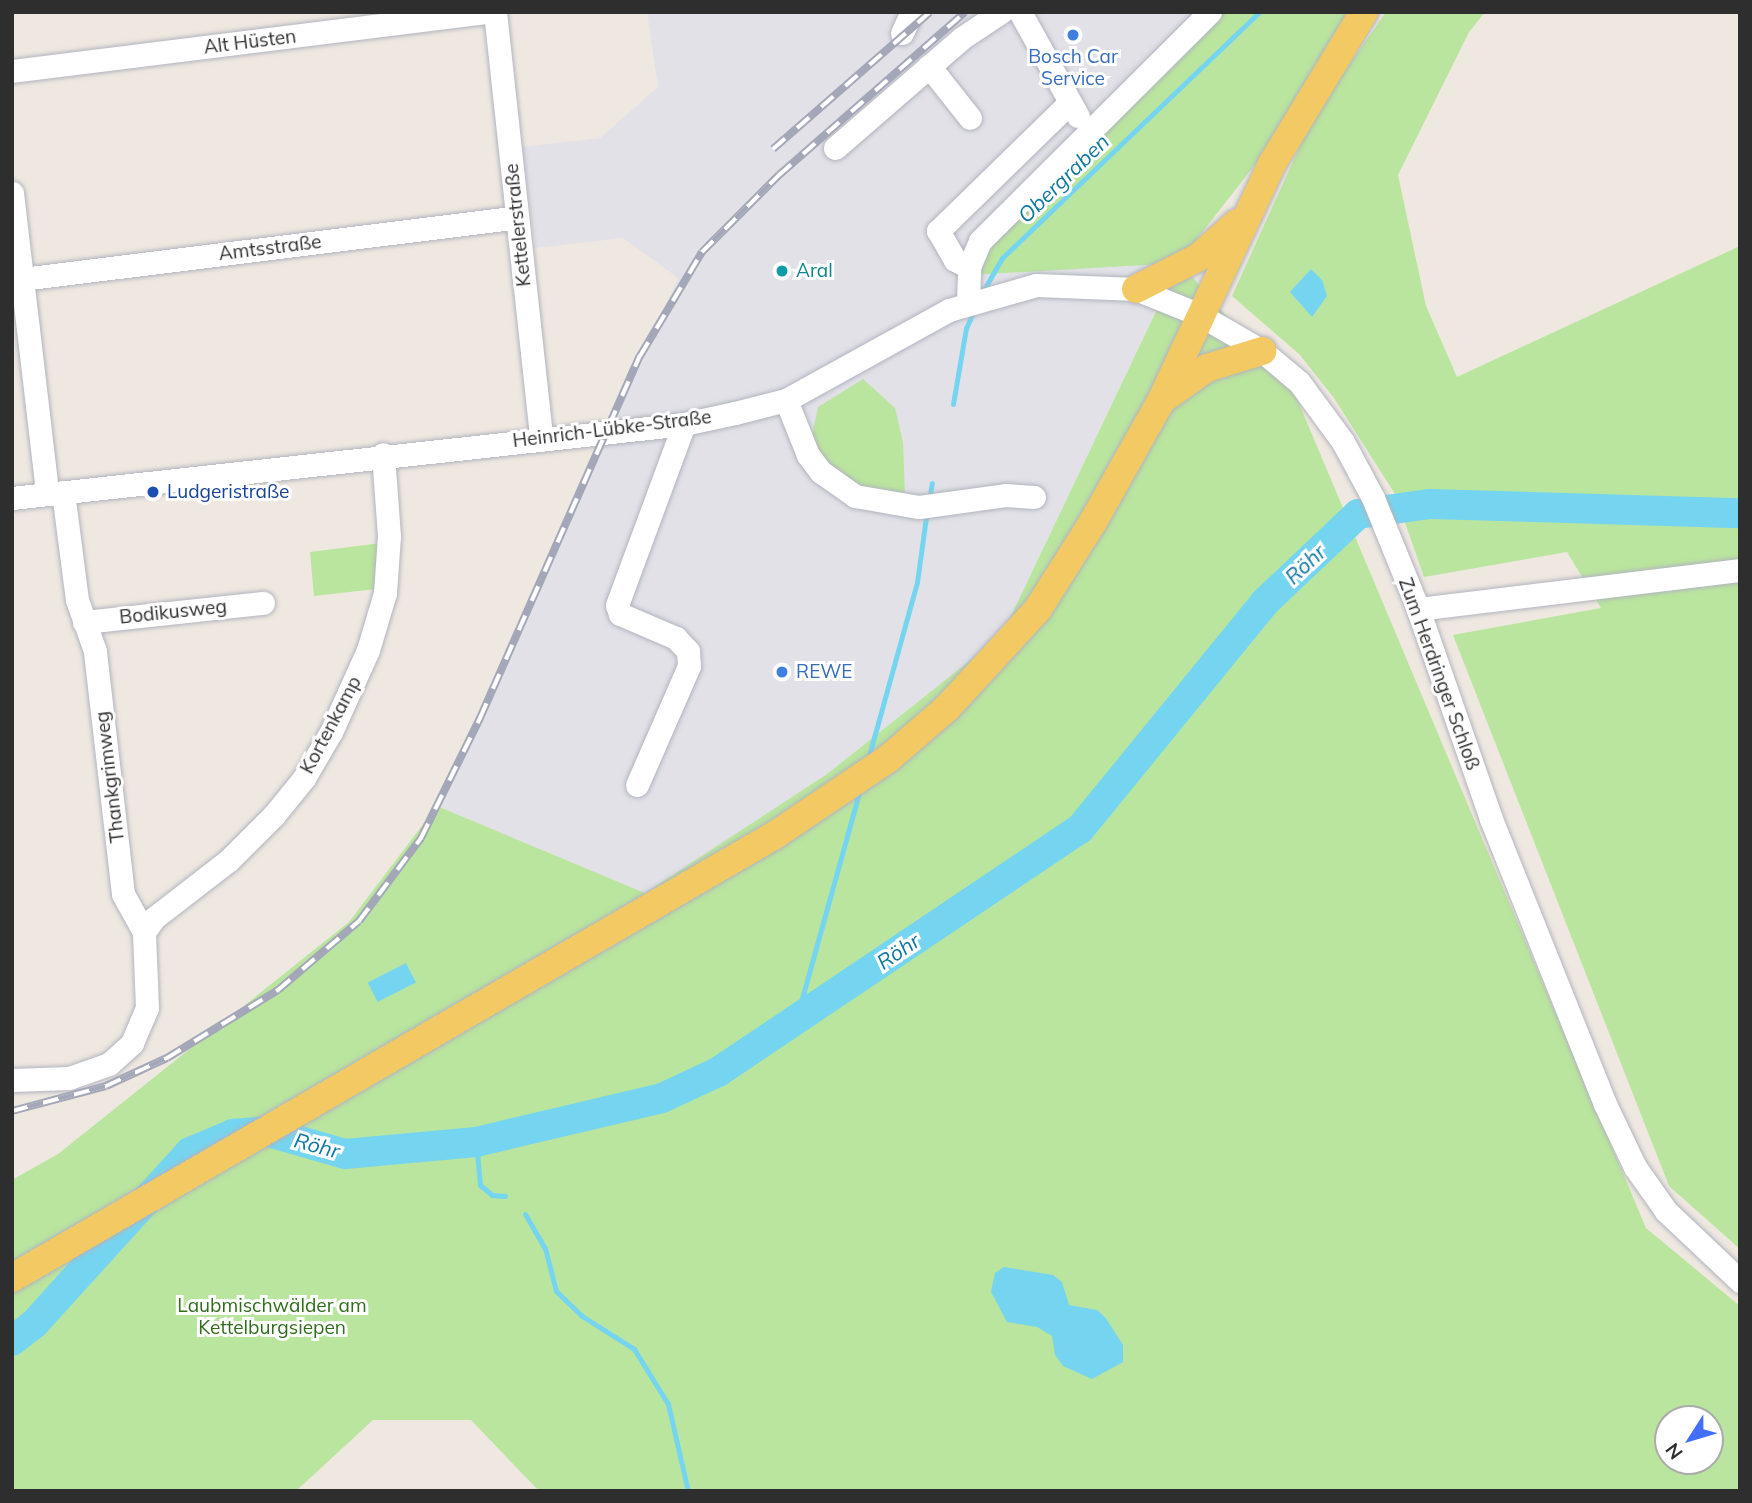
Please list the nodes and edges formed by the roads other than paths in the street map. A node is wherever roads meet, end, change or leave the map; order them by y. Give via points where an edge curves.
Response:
1 (488, 12) edge
2 (495, 12) edge
3 (912, 12) edge
4 (1002, 12) edge
5 (1020, 12) edge
6 (1210, 12) edge
7 (1364, 12) edge
8 (902, 33) dead end
9 (929, 66) junction
10 (12, 71) edge
11 (1069, 103) junction
12 (970, 118) dead end
13 (1090, 130) junction
14 (835, 148) dead end
15 (12, 193) edge
16 (517, 217) junction
17 (1245, 217) junction
18 (969, 267) junction
19 (22, 279) junction
20 (1136, 289) junction
21 (968, 302) junction
22 (1199, 316) junction
23 (1262, 351) junction
24 (786, 400) junction
25 (1161, 401) junction
26 (684, 424) junction
27 (541, 437) junction
28 (383, 454) junction
29 (55, 493) junction
30 (1034, 497) dead end
31 (12, 498) edge
32 (1740, 570) edge
33 (263, 603) dead end
34 (1418, 610) junction
35 (84, 622) junction
36 (637, 785) dead end
37 (144, 932) junction
38 (12, 1080) edge
39 (12, 1278) edge
40 (1740, 1281) edge

1 - 10 street, Alt Hüsten
2 - 16 street, Kettelerstraße
3 - 8 street
4 - 9 street
5 - 11 street
6 - 13 street
7 - 17 main road
9 - 12 street
9 - 14 street
11 - 13 street
11 - 18 street via 939,231 955,260
13 - 18 street via 980,241
15 - 19 street
16 - 19 street, Amtsstraße
16 - 27 street, Kettelerstraße
17 - 20 main road via 1199,257
17 - 22 main road
18 - 21 street
19 - 29 street
20 - 21 street, Zum Herdringer Schloß via 1077,284 1006,292
20 - 22 street, Zum Herdringer Schloß
21 - 24 street, Heinrich-Lübke-Straße
22 - 23 street, Zum Herdringer Schloß
22 - 25 main road
23 - 25 main road via 1207,368
23 - 34 street, Zum Herdringer Schloß via 1310,393 1343,442 1373,498
24 - 26 street, Heinrich-Lübke-Straße
24 - 30 street via 808,454 835,485 876,503 927,506 1005,495
25 - 39 main road via 1038,609 965,690 889,758 832,799
26 - 27 street, Heinrich-Lübke-Straße
26 - 36 street via 617,605 620,614 676,638 688,651 689,666
27 - 28 street, Heinrich-Lübke-Straße
28 - 29 street, Heinrich-Lübke-Straße
28 - 37 street, Kortenkamp via 389,536 385,593 359,672 331,732 304,778 274,815 229,860 154,918
29 - 31 street, Heinrich-Lübke-Straße
29 - 35 street, Thankgrimweg
32 - 34 street
33 - 35 street, Bodikusweg
34 - 40 street, Zum Herdringer Schloß via 1491,819 1604,1102 1635,1167 1666,1211
35 - 37 street, Thankgrimweg via 94,651 123,894
37 - 38 street, Thankgrimweg via 147,1008 137,1036 123,1053 99,1068 69,1078

